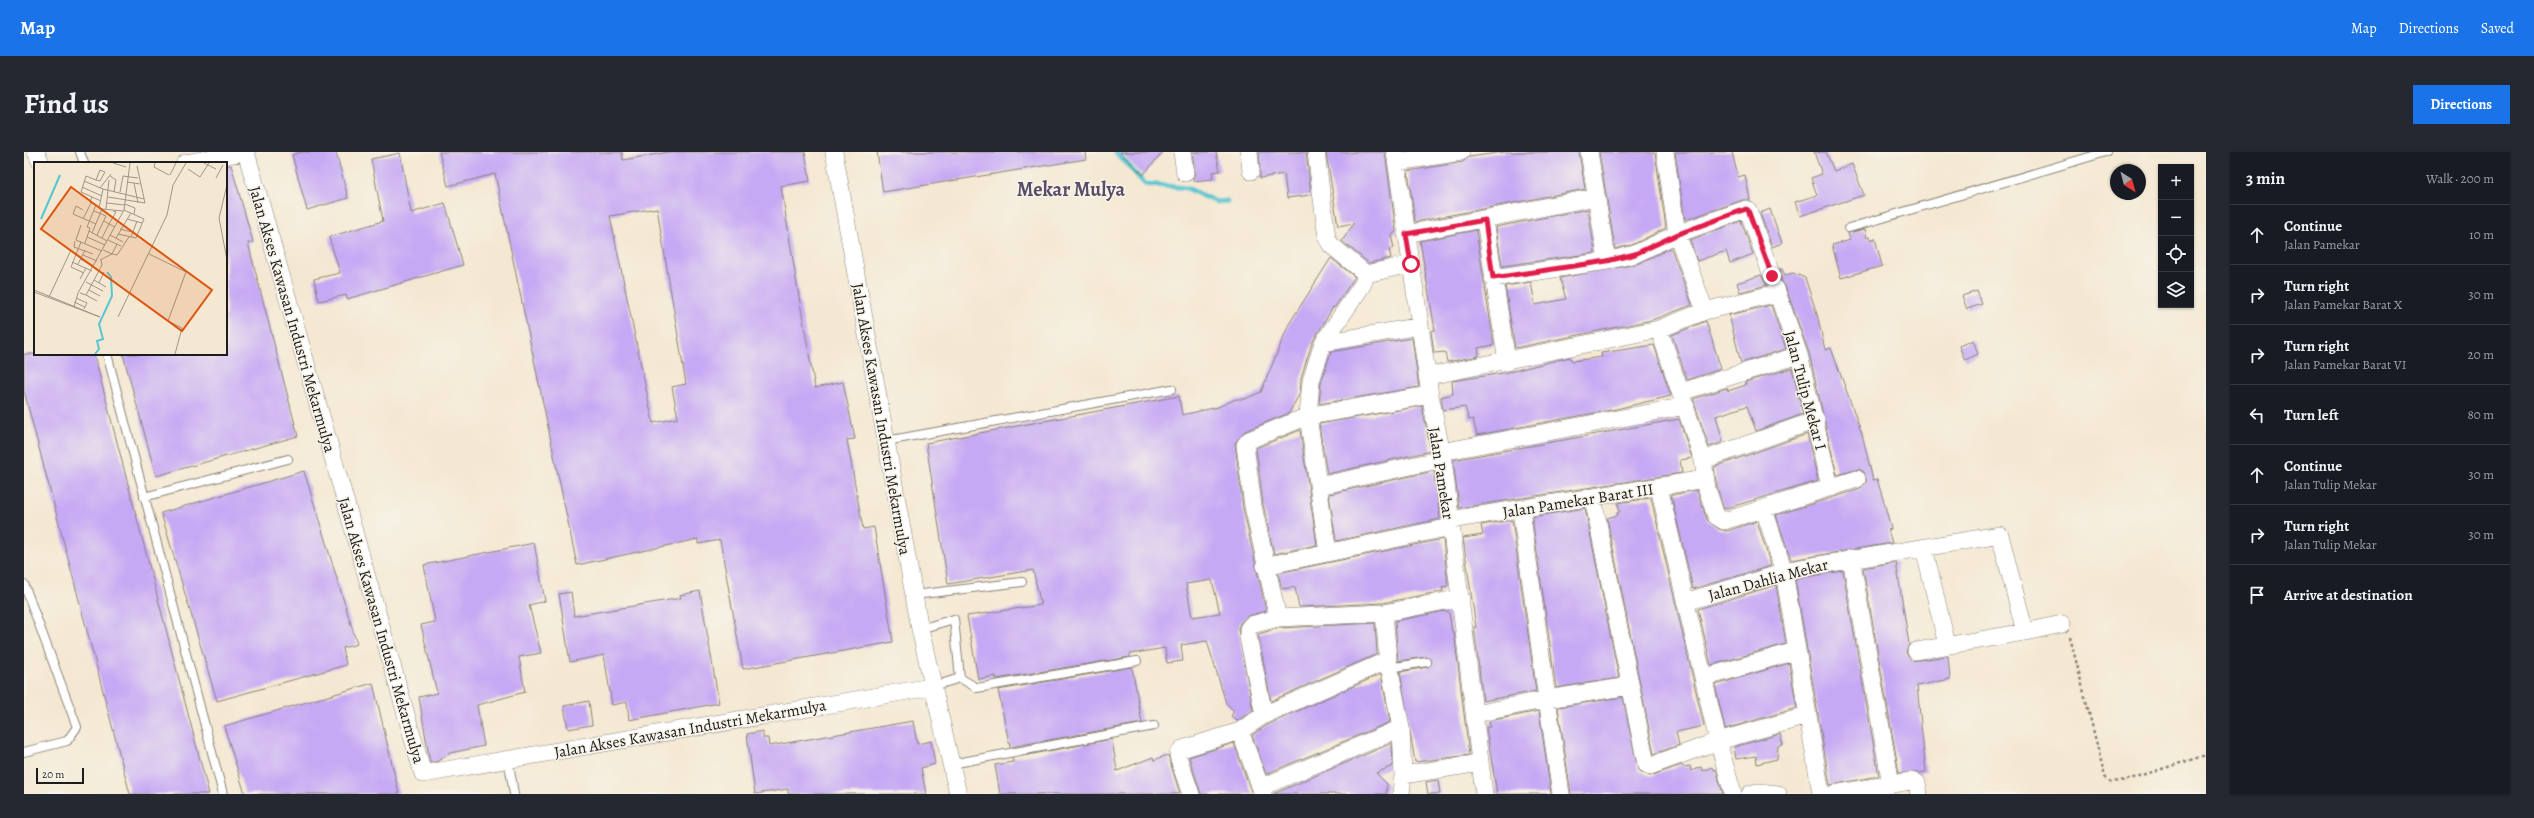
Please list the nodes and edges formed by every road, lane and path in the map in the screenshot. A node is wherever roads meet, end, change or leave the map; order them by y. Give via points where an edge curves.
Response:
1 (36, 152) edge
2 (80, 152) edge
3 (245, 152) edge
4 (834, 152) edge
5 (1182, 152) edge
6 (1249, 152) edge
7 (1316, 152) edge
8 (1461, 152) edge
9 (1589, 152) edge
10 (1665, 152) edge
11 (2106, 152) edge
12 (1396, 157) edge
13 (41, 162) edge
14 (84, 162) edge
15 (190, 162) edge
16 (1251, 171) dead end
17 (1185, 173) dead end
18 (1596, 197) junction
19 (1485, 220) junction
20 (1849, 228) dead end
21 (1406, 234) junction
22 (1678, 234) junction
23 (1607, 261) junction
24 (1411, 264) junction
25 (1366, 274) junction
26 (1493, 278) junction
27 (1775, 286) junction
28 (1705, 311) junction
29 (1420, 326) junction
30 (1659, 329) junction
31 (1323, 343) junction
32 (107, 355) edge
33 (1799, 355) junction
34 (1508, 362) junction
35 (1429, 376) junction
36 (1172, 389) dead end
37 (1430, 395) junction
38 (1684, 399) junction
39 (1308, 416) junction
40 (1816, 420) junction
41 (886, 441) junction
42 (1442, 456) junction
43 (288, 458) dead end
44 (1703, 460) junction
45 (1705, 479) junction
46 (1857, 480) dead end
47 (1319, 486) junction
48 (1659, 487) junction
49 (1830, 487) junction
50 (144, 497) junction
51 (1593, 498) junction
52 (1764, 509) junction
53 (1521, 510) junction
54 (1450, 523) junction
55 (1924, 548) junction
56 (1328, 553) junction
57 (1851, 558) junction
58 (1265, 566) junction
59 (1784, 572) junction
60 (1022, 582) dead end
61 (24, 584) edge
62 (914, 595) junction
63 (1461, 598) junction
64 (1685, 602) junction
65 (1384, 613) junction
66 (1278, 618) junction
67 (2062, 624) joint
68 (920, 629) junction
69 (2025, 632) junction
70 (1947, 645) junction
71 (1796, 651) junction
72 (1916, 651) dead end
73 (1137, 661) dead end
74 (1427, 662) dead end
75 (1389, 664) junction
76 (960, 678) junction
77 (1703, 678) junction
78 (931, 686) junction
79 (1630, 686) junction
80 (1547, 699) junction
81 (1476, 714) junction
82 (1264, 715) junction
83 (1807, 716) junction
84 (1154, 726) dead end
85 (1401, 728) junction
86 (1240, 731) junction
87 (1718, 741) junction
88 (24, 752) edge
89 (2206, 755) edge
90 (508, 758) junction
91 (1480, 763) junction
92 (951, 764) junction
93 (1402, 775) junction
94 (1891, 784) junction
95 (1262, 791) edge
96 (1775, 793) edge
97 (222, 794) edge
98 (514, 794) edge
99 (958, 794) edge
100 (1191, 794) edge
101 (1401, 794) edge
102 (1484, 794) edge
103 (1562, 794) edge
104 (1733, 794) edge
105 (1750, 794) edge
106 (1821, 794) edge
107 (1834, 794) edge
108 (1919, 794) edge

1 - 13 street
2 - 14 lane
3 - 15 street, Jalan Akses Kawasan Industri Mekarmulya
3 - 90 street, Jalan Akses Kawasan Industri Mekarmulya via 423,774
4 - 41 street, Jalan Akses Kawasan Industri Mekarmulya
5 - 17 street
6 - 16 street
7 - 25 street via 1327,238 1331,245
8 - 12 street
9 - 18 street
10 - 22 street
11 - 20 lane
12 - 21 street, Jalan Pamekar
18 - 19 street
18 - 23 street
19 - 21 street
19 - 26 street
21 - 24 street, Jalan Pamekar
22 - 23 street via 1635,254
22 - 27 street, Jalan Tulip Mekar I via 1748,210
22 - 28 street
23 - 26 street
24 - 25 street
24 - 29 street, Jalan Pamekar
25 - 31 street via 1363,284
26 - 34 street
27 - 28 street
27 - 33 street, Jalan Tulip Mekar I
28 - 30 street
29 - 31 street
29 - 35 street, Jalan Pamekar
30 - 34 street
30 - 38 street
31 - 39 street via 1311,380
32 - 50 lane
33 - 38 street
33 - 40 street, Jalan Tulip Mekar I
34 - 35 street
35 - 37 street, Jalan Pamekar
36 - 41 lane
37 - 39 street
37 - 42 street, Jalan Pamekar
38 - 42 street
38 - 44 street
39 - 47 street
39 - 58 street via 1249,440 1245,445 1253,506
40 - 44 street
40 - 49 street, Jalan Tulip Mekar I
41 - 62 street, Jalan Akses Kawasan Industri Mekarmulya
42 - 47 street
42 - 54 street, Jalan Pamekar
43 - 50 lane
44 - 45 street
45 - 48 street, Jalan Pamekar Barat III
45 - 52 street via 1716,516 1720,520
46 - 49 street
47 - 56 street
48 - 51 street, Jalan Pamekar Barat III
48 - 64 street
49 - 52 street
50 - 97 lane
51 - 53 street, Jalan Pamekar Barat III
51 - 79 street
52 - 59 street
53 - 54 street, Jalan Pamekar Barat III
53 - 80 street
54 - 56 street, Jalan Pamekar Barat III
54 - 63 street, Jalan Pamekar
55 - 57 street, Jalan Dahlia Mekar
55 - 69 street, Jalan Dahlia Mekar via 2000,535 2003,538
55 - 70 street
56 - 58 street, Jalan Pamekar Barat III
57 - 59 street, Jalan Dahlia Mekar
57 - 94 street
58 - 66 street
59 - 64 street, Jalan Dahlia Mekar
59 - 71 street
60 - 62 lane
61 - 88 lane via 77,727 67,741
62 - 68 street, Jalan Akses Kawasan Industri Mekarmulya
63 - 65 street
63 - 81 street, Jalan Pamekar
64 - 77 street
65 - 66 street
65 - 75 street
66 - 82 street via 1257,622 1248,629
67 - 69 street
67 - 89 path via 2072,641 2105,778 2111,782 2127,780
68 - 76 lane via 954,619
68 - 78 street, Jalan Akses Kawasan Industri Mekarmulya
69 - 70 street
70 - 72 street
71 - 77 street
71 - 83 street
73 - 76 lane via 977,688
74 - 75 lane
75 - 82 street
75 - 85 street
76 - 78 lane
77 - 87 street
78 - 90 street, Jalan Akses Kawasan Industri Mekarmulya
78 - 92 street, Jalan Akses Kawasan Industri Mekarmulya
79 - 80 street
79 - 87 street via 1646,764 1650,766
80 - 81 street
80 - 103 street
81 - 91 street, Jalan Pamekar
82 - 86 street
83 - 87 street
83 - 106 street
84 - 92 lane
85 - 93 street
85 - 95 street
86 - 95 street
86 - 100 street via 1179,751 1179,760
87 - 104 street
90 - 98 lane
91 - 93 street
91 - 102 street, Jalan Pamekar
92 - 99 street, Jalan Akses Kawasan Industri Mekarmulya
93 - 101 street
94 - 107 street
94 - 108 street via 1911,781 1917,783
96 - 105 street

